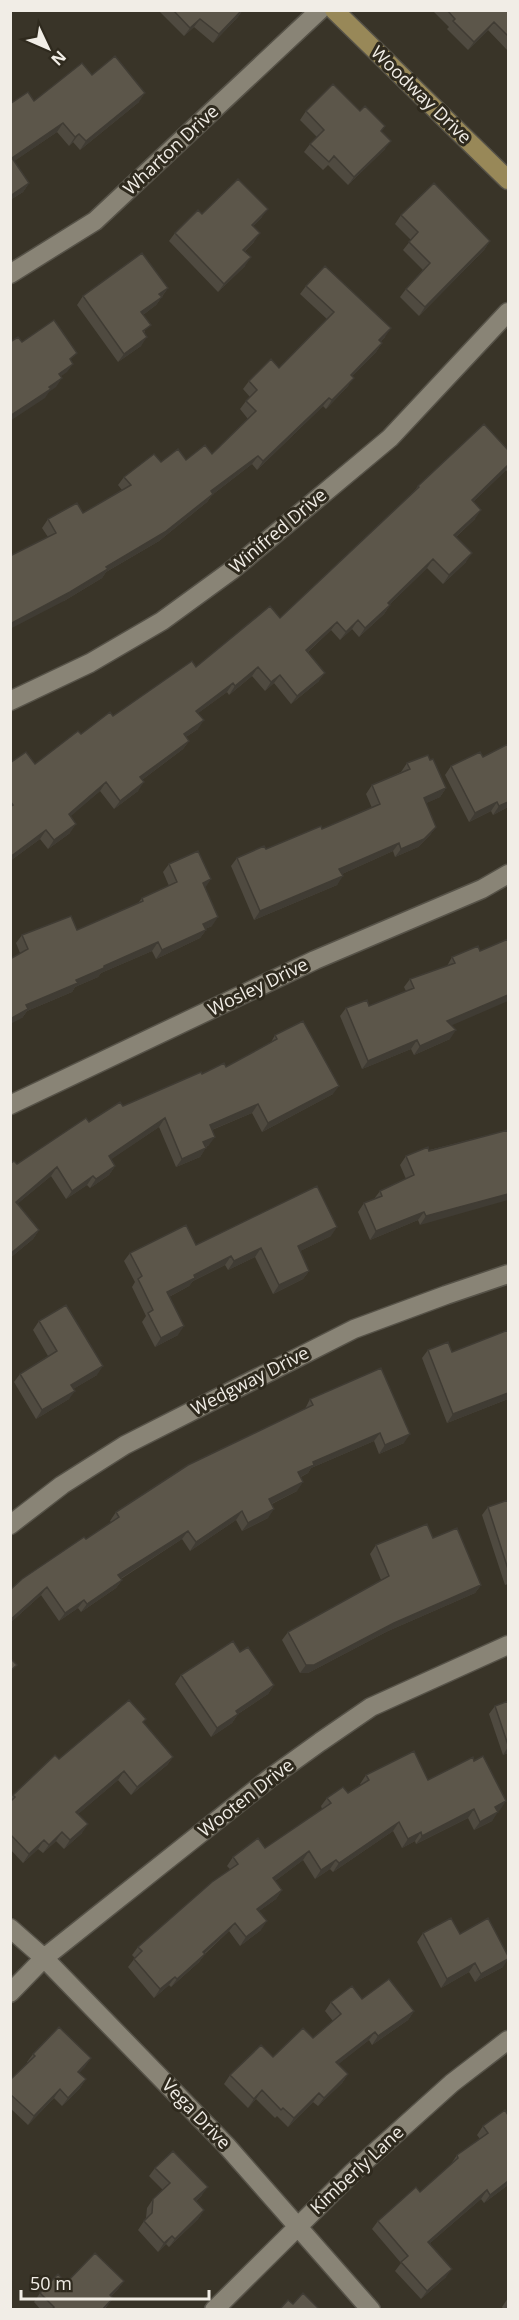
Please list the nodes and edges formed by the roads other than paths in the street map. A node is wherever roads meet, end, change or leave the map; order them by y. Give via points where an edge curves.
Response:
1 (320, 10) edge
2 (334, 10) edge
3 (508, 180) edge
4 (10, 274) edge
5 (508, 312) edge
6 (10, 701) edge
7 (508, 874) edge
8 (10, 1105) edge
9 (508, 1274) edge
10 (10, 1525) edge
11 (508, 1645) edge
12 (10, 1928) edge
13 (44, 1958) junction
14 (10, 1993) edge
15 (508, 2040) edge
16 (299, 2226) junction
17 (214, 2310) edge
18 (371, 2310) edge

1 - 4 street, Wharton Drive via 95,221
2 - 3 street, Woodway Drive
5 - 6 street, Winifred Drive via 390,438 232,570 162,621 90,663
7 - 8 street, Wosley Drive via 482,889 315,960
9 - 10 street, Wedgway Drive via 344,1334 124,1445
11 - 13 street, Wooten Drive via 371,1707 270,1778
12 - 13 street, Vega Drive
13 - 14 street, Wooten Drive
13 - 16 street, Vega Drive
15 - 16 street, Kimberly Lane via 452,2083
16 - 17 street, Kimberly Lane
16 - 18 street, Vega Drive

